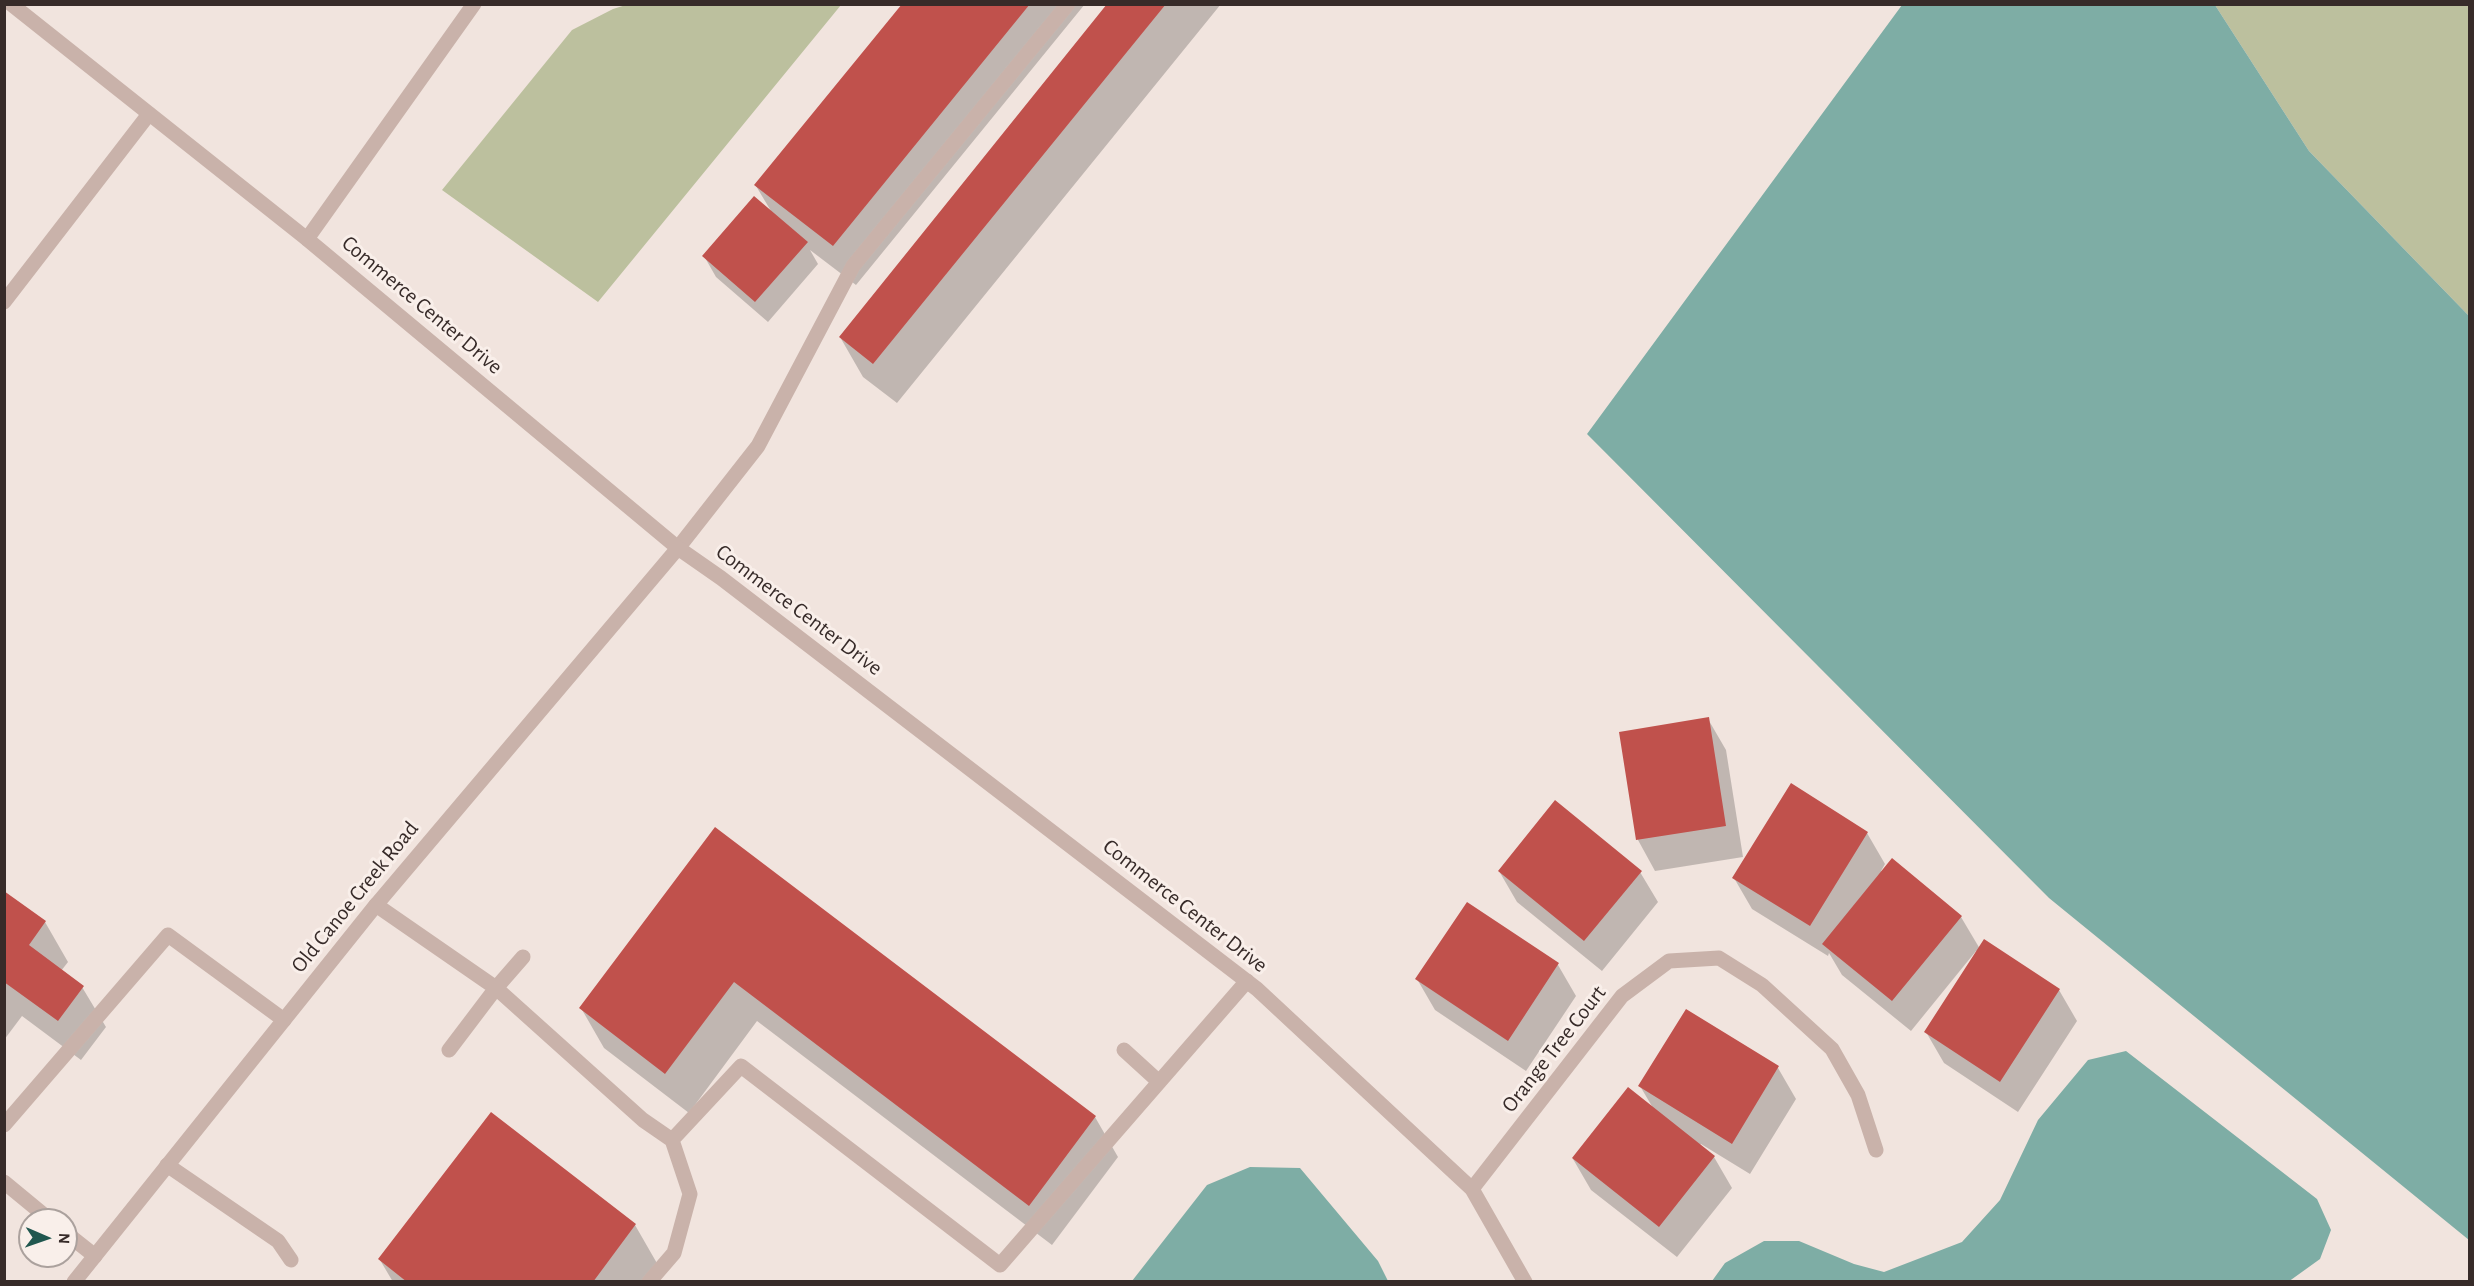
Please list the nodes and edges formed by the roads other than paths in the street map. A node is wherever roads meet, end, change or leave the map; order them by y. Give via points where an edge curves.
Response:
1 (11, 4) edge
2 (474, 4) edge
3 (1068, 4) edge
4 (149, 114) junction
5 (307, 239) junction
6 (7, 295) edge
7 (678, 548) junction
8 (376, 905) junction
9 (523, 957) dead end
10 (1247, 981) junction
11 (496, 988) junction
12 (284, 1020) junction
13 (449, 1050) dead end
14 (1124, 1050) dead end
15 (1158, 1082) junction
16 (4, 1125) edge
17 (672, 1140) junction
18 (1876, 1150) dead end
19 (167, 1165) junction
20 (4, 1182) edge
21 (1472, 1189) junction
22 (35, 1208) edge
23 (78, 1243) edge
24 (94, 1256) junction
25 (291, 1260) dead end
26 (74, 1281) edge
27 (649, 1281) edge
28 (1525, 1281) edge

1 - 4 street, Commerce Center Drive
2 - 5 street
3 - 7 street, Old Canoe Creek Road via 853,266 758,446
4 - 5 street, Commerce Center Drive
4 - 6 street
5 - 7 street, Commerce Center Drive
7 - 8 street, Old Canoe Creek Road
7 - 10 street, Commerce Center Drive
8 - 11 street
8 - 12 street, Old Canoe Creek Road
9 - 11 street
10 - 15 street
10 - 21 street, Commerce Center Drive
11 - 13 street
11 - 17 street via 643,1120
12 - 16 street via 168,935
12 - 19 street, Old Canoe Creek Road
14 - 15 street
15 - 17 street via 1000,1265 741,1066
17 - 27 street via 690,1194 674,1253
18 - 21 street, Orange Tree Court via 1858,1095 1832,1049 1762,985 1719,958 1669,961 1622,996
19 - 24 street, Old Canoe Creek Road
19 - 25 street via 279,1241
20 - 22 street
21 - 28 street, Commerce Center Drive
23 - 24 street
24 - 26 street, Old Canoe Creek Road

